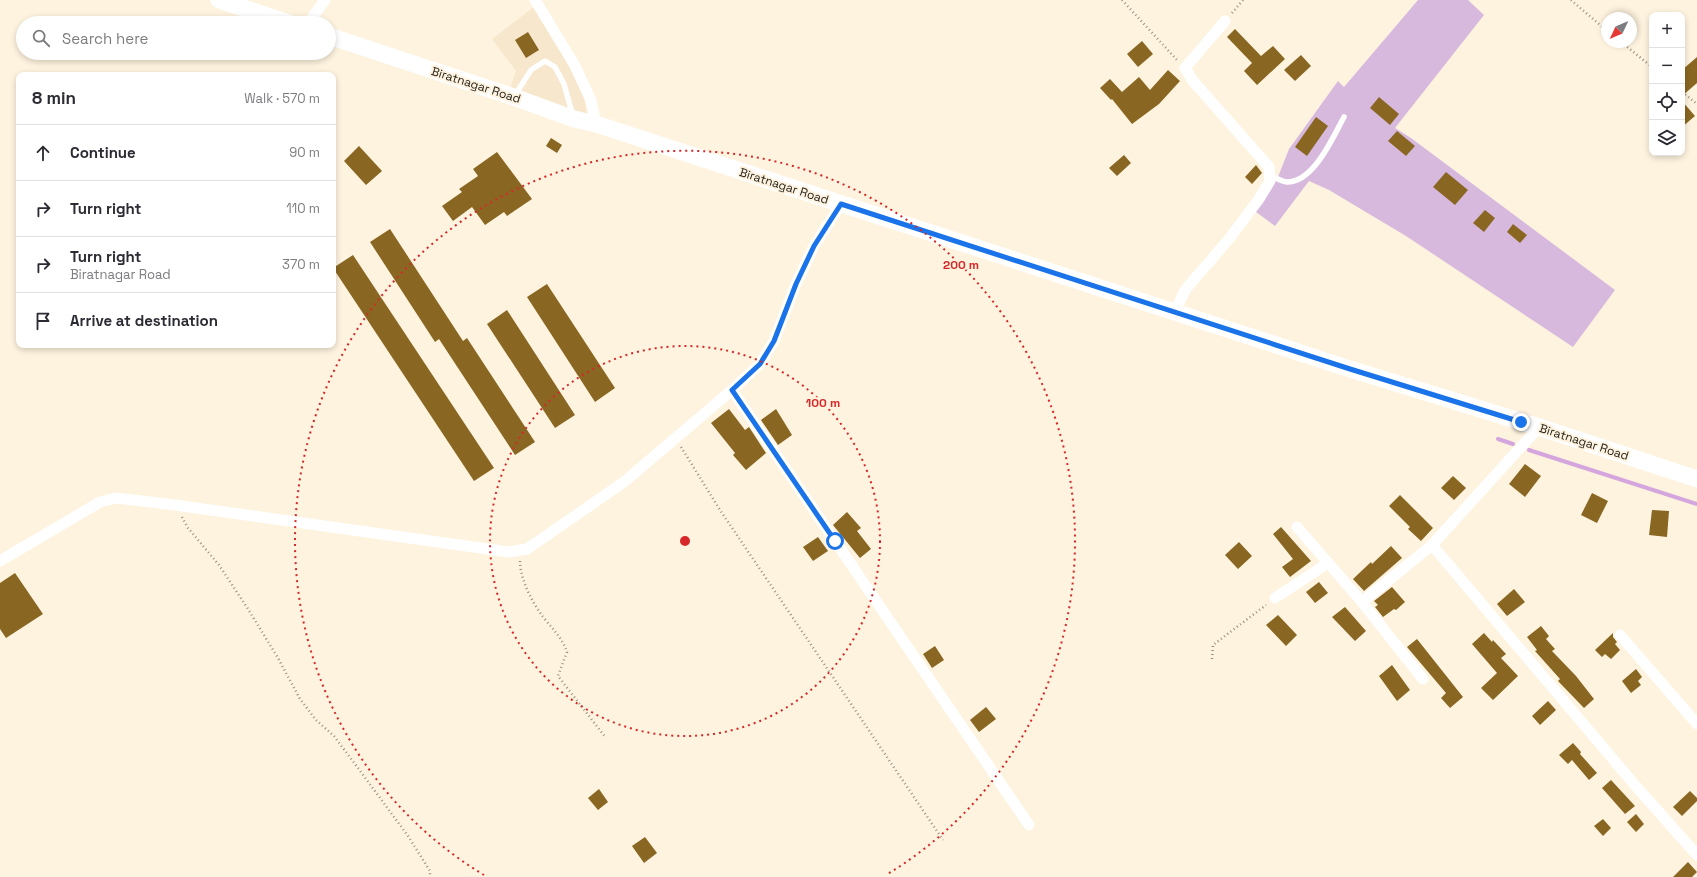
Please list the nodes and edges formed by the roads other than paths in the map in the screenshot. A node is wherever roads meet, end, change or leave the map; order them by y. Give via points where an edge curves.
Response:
1 (219, 0) edge
2 (325, 0) edge
3 (535, 0) edge
4 (268, 16) edge
5 (313, 16) edge
6 (1225, 21) road end
7 (336, 38) edge
8 (514, 97) junction
9 (1344, 117) dead end
10 (574, 119) junction
11 (596, 124) junction
12 (1270, 176) junction
13 (841, 204) junction
14 (1175, 312) junction
15 (732, 390) junction
16 (1538, 427) junction
17 (1697, 479) edge
18 (1297, 527) dead end
19 (1432, 545) junction
20 (0, 561) edge
21 (1328, 563) junction
22 (1275, 598) road end
23 (1362, 602) junction
24 (1620, 635) dead end
25 (1423, 679) dead end
26 (1697, 724) edge
27 (1029, 825) dead end
28 (1697, 854) edge

1 - 4 main road
2 - 5 street
3 - 11 street via 574,64 591,100
6 - 12 street via 1185,68 1269,167
7 - 8 main road, Biratnagar Road
8 - 10 main road, Biratnagar Road
8 - 10 lane via 531,70 545,61 555,67 564,84
9 - 12 lane via 1315,166 1300,179 1287,182
10 - 11 main road, Biratnagar Road
11 - 13 main road, Biratnagar Road
12 - 14 street via 1270,181 1259,199 1185,290
13 - 14 main road, Biratnagar Road
13 - 15 street via 811,252 774,341 760,364
14 - 16 main road, Biratnagar Road
15 - 20 street via 624,482 527,549 509,552 116,498 100,502
15 - 27 street
16 - 17 main road, Biratnagar Road
16 - 19 street
18 - 21 street
19 - 23 street
19 - 28 street via 1629,778
21 - 22 street
21 - 23 street
23 - 25 street
24 - 26 street

